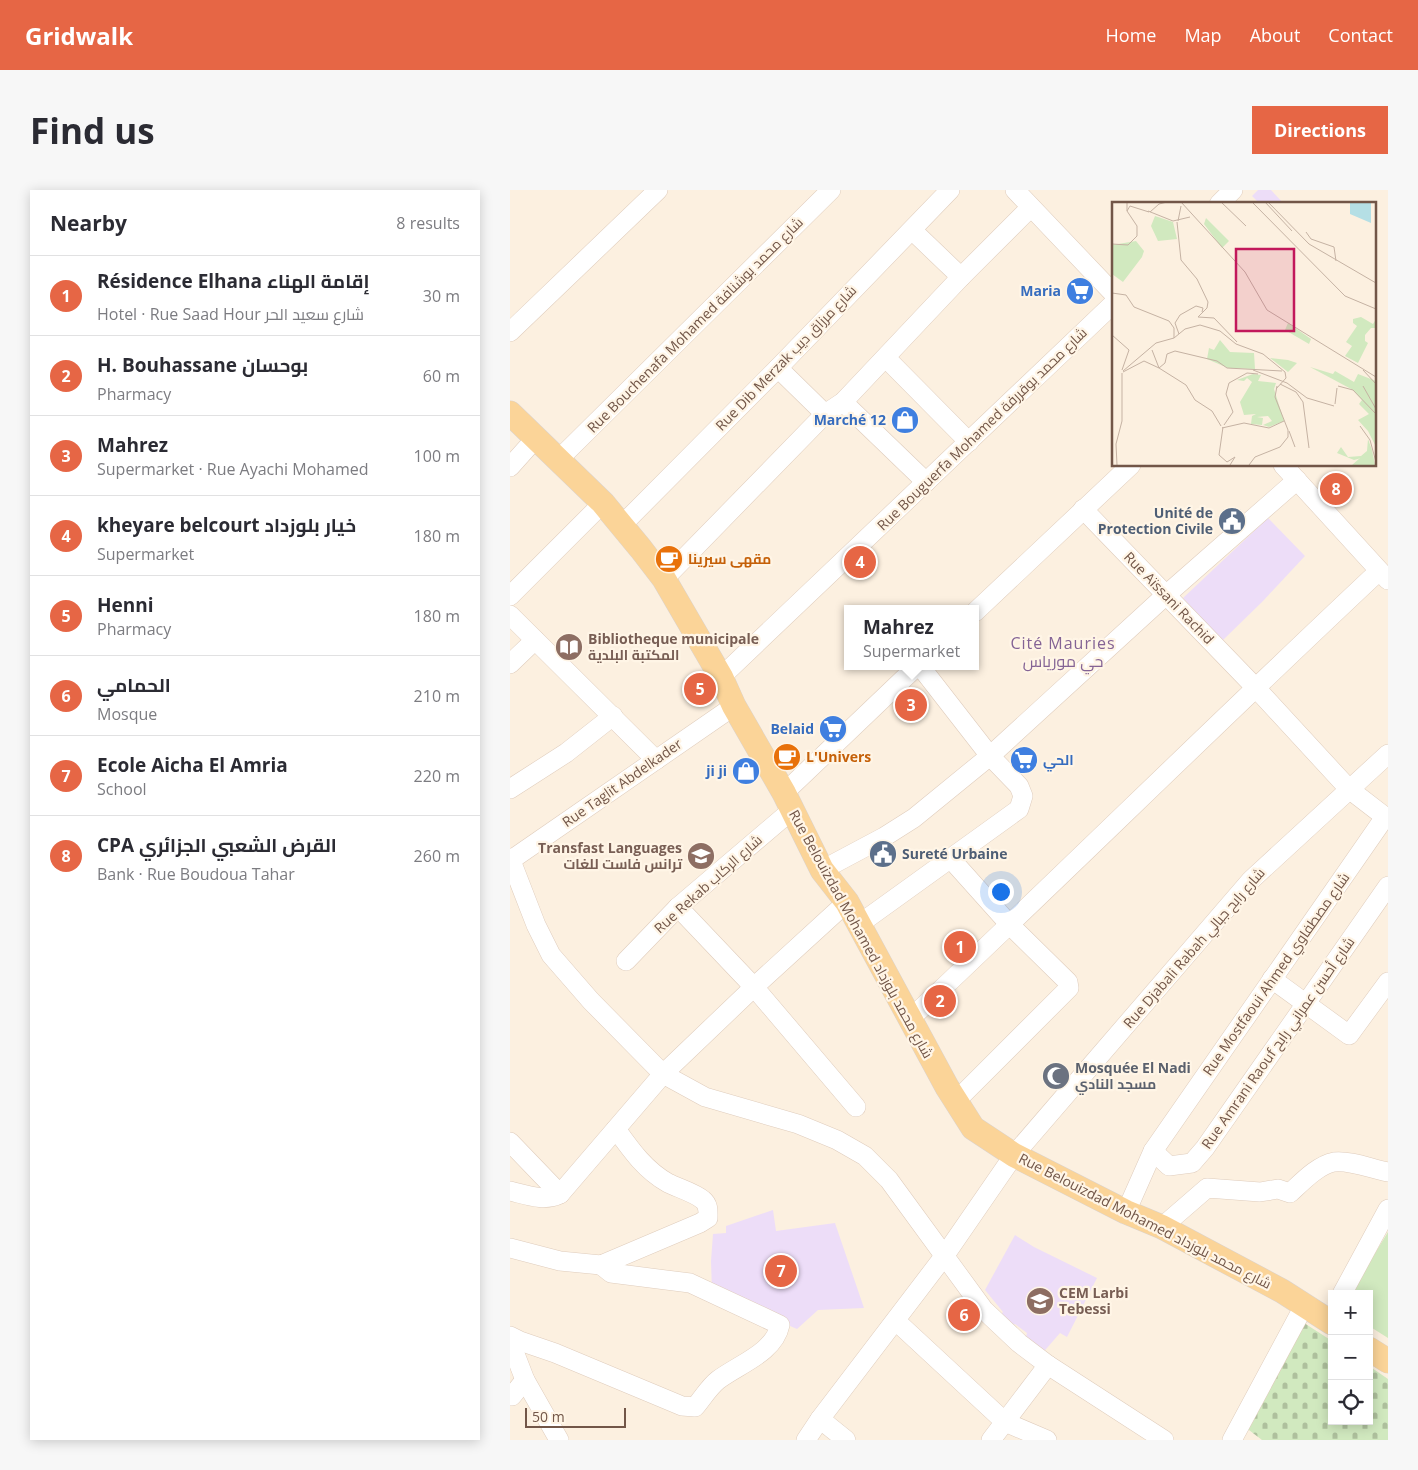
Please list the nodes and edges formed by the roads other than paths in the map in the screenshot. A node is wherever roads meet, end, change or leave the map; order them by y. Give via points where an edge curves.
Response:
1 (658, 190) edge
2 (950, 190) edge
3 (1016, 190) edge
4 (829, 191) edge
5 (1030, 208) junction
6 (912, 230) junction
7 (961, 277) junction
8 (1112, 292) edge
9 (1112, 305) edge
10 (510, 332) edge
11 (886, 358) junction
12 (778, 368) junction
13 (844, 402) junction
14 (510, 413) edge
15 (825, 414) junction
16 (535, 439) junction
17 (969, 442) junction
18 (558, 460) junction
19 (510, 466) edge
20 (1130, 466) edge
21 (1284, 466) edge
22 (1297, 480) junction
23 (926, 482) junction
24 (603, 503) junction
25 (1083, 509) junction
26 (621, 526) junction
27 (1383, 576) edge
28 (664, 579) junction
29 (1166, 595) junction
30 (510, 596) edge
31 (979, 608) edge
32 (510, 615) edge
33 (535, 640) junction
34 (510, 664) edge
35 (914, 670) edge
36 (921, 670) edge
37 (721, 677) junction
38 (1255, 687) junction
39 (734, 706) junction
40 (613, 716) junction
41 (1388, 754) edge
42 (990, 756) junction
43 (656, 760) junction
44 (510, 789) edge
45 (1349, 789) junction
46 (788, 802) junction
47 (1386, 818) edge
48 (950, 858) junction
49 (511, 859) edge
50 (822, 870) junction
51 (1388, 886) edge
52 (847, 902) junction
53 (678, 907) junction
54 (1010, 924) junction
55 (858, 925) junction
56 (626, 961) dead end
57 (1272, 979) junction
58 (1388, 982) edge
59 (754, 987) junction
60 (1306, 1003) junction
61 (910, 1020) junction
62 (663, 1074) junction
63 (956, 1101) junction
64 (856, 1107) dead end
65 (616, 1129) junction
66 (510, 1142) edge
67 (1153, 1151) junction
68 (1014, 1155) junction
69 (1388, 1172) edge
70 (510, 1191) edge
71 (560, 1194) junction
72 (1388, 1209) edge
73 (1126, 1212) junction
74 (1162, 1227) junction
75 (510, 1248) edge
76 (945, 1255) junction
77 (601, 1265) junction
78 (1344, 1290) edge
79 (1304, 1306) junction
80 (1328, 1318) edge
81 (896, 1321) junction
82 (510, 1336) edge
83 (510, 1341) edge
84 (1373, 1352) edge
85 (1388, 1361) edge
86 (1048, 1365) junction
87 (526, 1380) junction
88 (510, 1396) edge
89 (820, 1419) junction
90 (1005, 1422) junction
91 (559, 1440) edge
92 (806, 1440) edge
93 (846, 1440) edge
94 (992, 1440) edge
95 (1047, 1440) edge
96 (1164, 1440) edge
97 (1232, 1440) edge

1 - 10 street
2 - 6 street, Rue Dib Merzak شارع مرزاق ديب
3 - 5 street
4 - 18 street, Rue Bouchenafa Mohamed شارع محمد بوشنافة
5 - 7 street
5 - 8 street
6 - 7 street
6 - 12 street, Rue Dib Merzak شارع مرزاق ديب
7 - 11 street
9 - 17 street, Rue Bouguerfa Mohamed شارع محمد بوقررفة
11 - 13 street
11 - 17 street
12 - 15 street
12 - 26 street, Rue Dib Merzak شارع مرزاق ديب
13 - 15 street
13 - 23 street
14 - 16 main road, Rue Belouizdad Mohamed شارع محمد بلوزداد
15 - 28 street
16 - 18 main road, Rue Belouizdad Mohamed شارع محمد بلوزداد
16 - 19 street
17 - 23 street, Rue Bouguerfa Mohamed شارع محمد بوقررفة
18 - 24 main road, Rue Belouizdad Mohamed شارع محمد بلوزداد
20 - 25 street
21 - 22 street
22 - 27 street
22 - 29 street
23 - 37 street, Rue Bouguerfa Mohamed شارع محمد بوقررفة
24 - 26 main road, Rue Belouizdad Mohamed شارع محمد بلوزداد
24 - 30 street
25 - 29 street, Rue Aïssani Rachid
25 - 31 street
26 - 28 main road, Rue Belouizdad Mohamed شارع محمد بلوزداد
27 - 38 street
28 - 37 main road, Rue Belouizdad Mohamed شارع محمد بلوزداد
29 - 38 street, Rue Aïssani Rachid
29 - 42 street
32 - 33 street
33 - 34 street
33 - 40 street
35 - 46 street, Rue Rekab شارع الركاب
36 - 42 street
37 - 39 main road, Rue Belouizdad Mohamed شارع محمد بلوزداد
38 - 45 street, Rue Aïssani Rachid
38 - 54 street
39 - 43 street, Rue Taglit Abdelkader
39 - 46 main road, Rue Belouizdad Mohamed شارع محمد بلوزداد
40 - 43 street
40 - 44 street via 566,753
41 - 45 street, Rue Djabali Rabah شارع رابح جبالي
42 - 48 street via 1019,786 1022,804
42 - 50 street via 914,818
43 - 49 street, Rue Taglit Abdelkader
45 - 47 street, Rue Aïssani Rachid
45 - 68 street, Rue Djabali Rabah شارع رابح جبالي via 1251,880
46 - 50 main road, Rue Belouizdad Mohamed شارع محمد بلوزداد
46 - 53 street, Rue Rekab شارع الركاب
47 - 57 street, Rue Mostfaoui Ahmed شارع مصطفاوي
48 - 54 street
48 - 55 street
49 - 62 street via 536,925 551,954 591,1001
50 - 52 main road, Rue Belouizdad Mohamed شارع محمد بلوزداد
51 - 60 street, Rue Amrani Raouf شارع أحسن عمراني رابح
52 - 55 main road, Rue Belouizdad Mohamed شارع محمد بلوزداد
52 - 59 street
53 - 56 street, Rue Rekab شارع الركاب
53 - 59 street
54 - 61 street
54 - 63 street via 1068,982 1069,988
55 - 61 main road, Rue Belouizdad Mohamed شارع محمد بلوزداد
57 - 60 street
57 - 67 street, Rue Mostfaoui Ahmed شارع مصطفاوي
58 - 60 street via 1349,1035
59 - 62 street
59 - 64 street
60 - 67 street, Rue Amrani Raouf شارع أحسن عمراني رابح via 1192,1163 1169,1166
61 - 63 main road, Rue Belouizdad Mohamed شارع محمد بلوزداد
62 - 65 street
62 - 76 street via 705,1097 798,1124 865,1156 889,1180
63 - 68 main road, Rue Belouizdad Mohamed شارع محمد بلوزداد via 974,1128
65 - 71 street
65 - 77 street via 641,1163 652,1172 703,1200 709,1208 708,1218
66 - 71 street
67 - 73 street, Rue Mostfaoui Ahmed شارع مصطفاوي
68 - 73 main road, Rue Belouizdad Mohamed شارع محمد بلوزداد
68 - 76 street, Rue Djabali Rabah شارع رابح جبالي
69 - 74 street via 1334,1162 1323,1166 1290,1193 1278,1189 1260,1192 1207,1188
70 - 71 street via 551,1198
72 - 78 street
73 - 74 main road, Rue Belouizdad Mohamed شارع محمد بلوزداد
74 - 79 main road, Rue Belouizdad Mohamed شارع محمد بلوزداد
75 - 77 street via 560,1261
76 - 81 street, Rue Djabali Rabah شارع رابح جبالي
76 - 86 street via 984,1310
77 - 82 street via 611,1273 690,1283 780,1325 778,1334 747,1363 717,1381 695,1407 682,1406
79 - 80 main road, Rue Belouizdad Mohamed شارع محمد بلوزداد
79 - 97 street
81 - 89 street, Rue Djabali Rabah شارع رابح جبالي
81 - 90 street
83 - 87 street
84 - 85 main road
86 - 90 street
86 - 96 street
87 - 88 street
87 - 91 street
89 - 92 street, Rue Djabali Rabah شارع رابح جبالي
89 - 93 street
90 - 94 street
90 - 95 street

